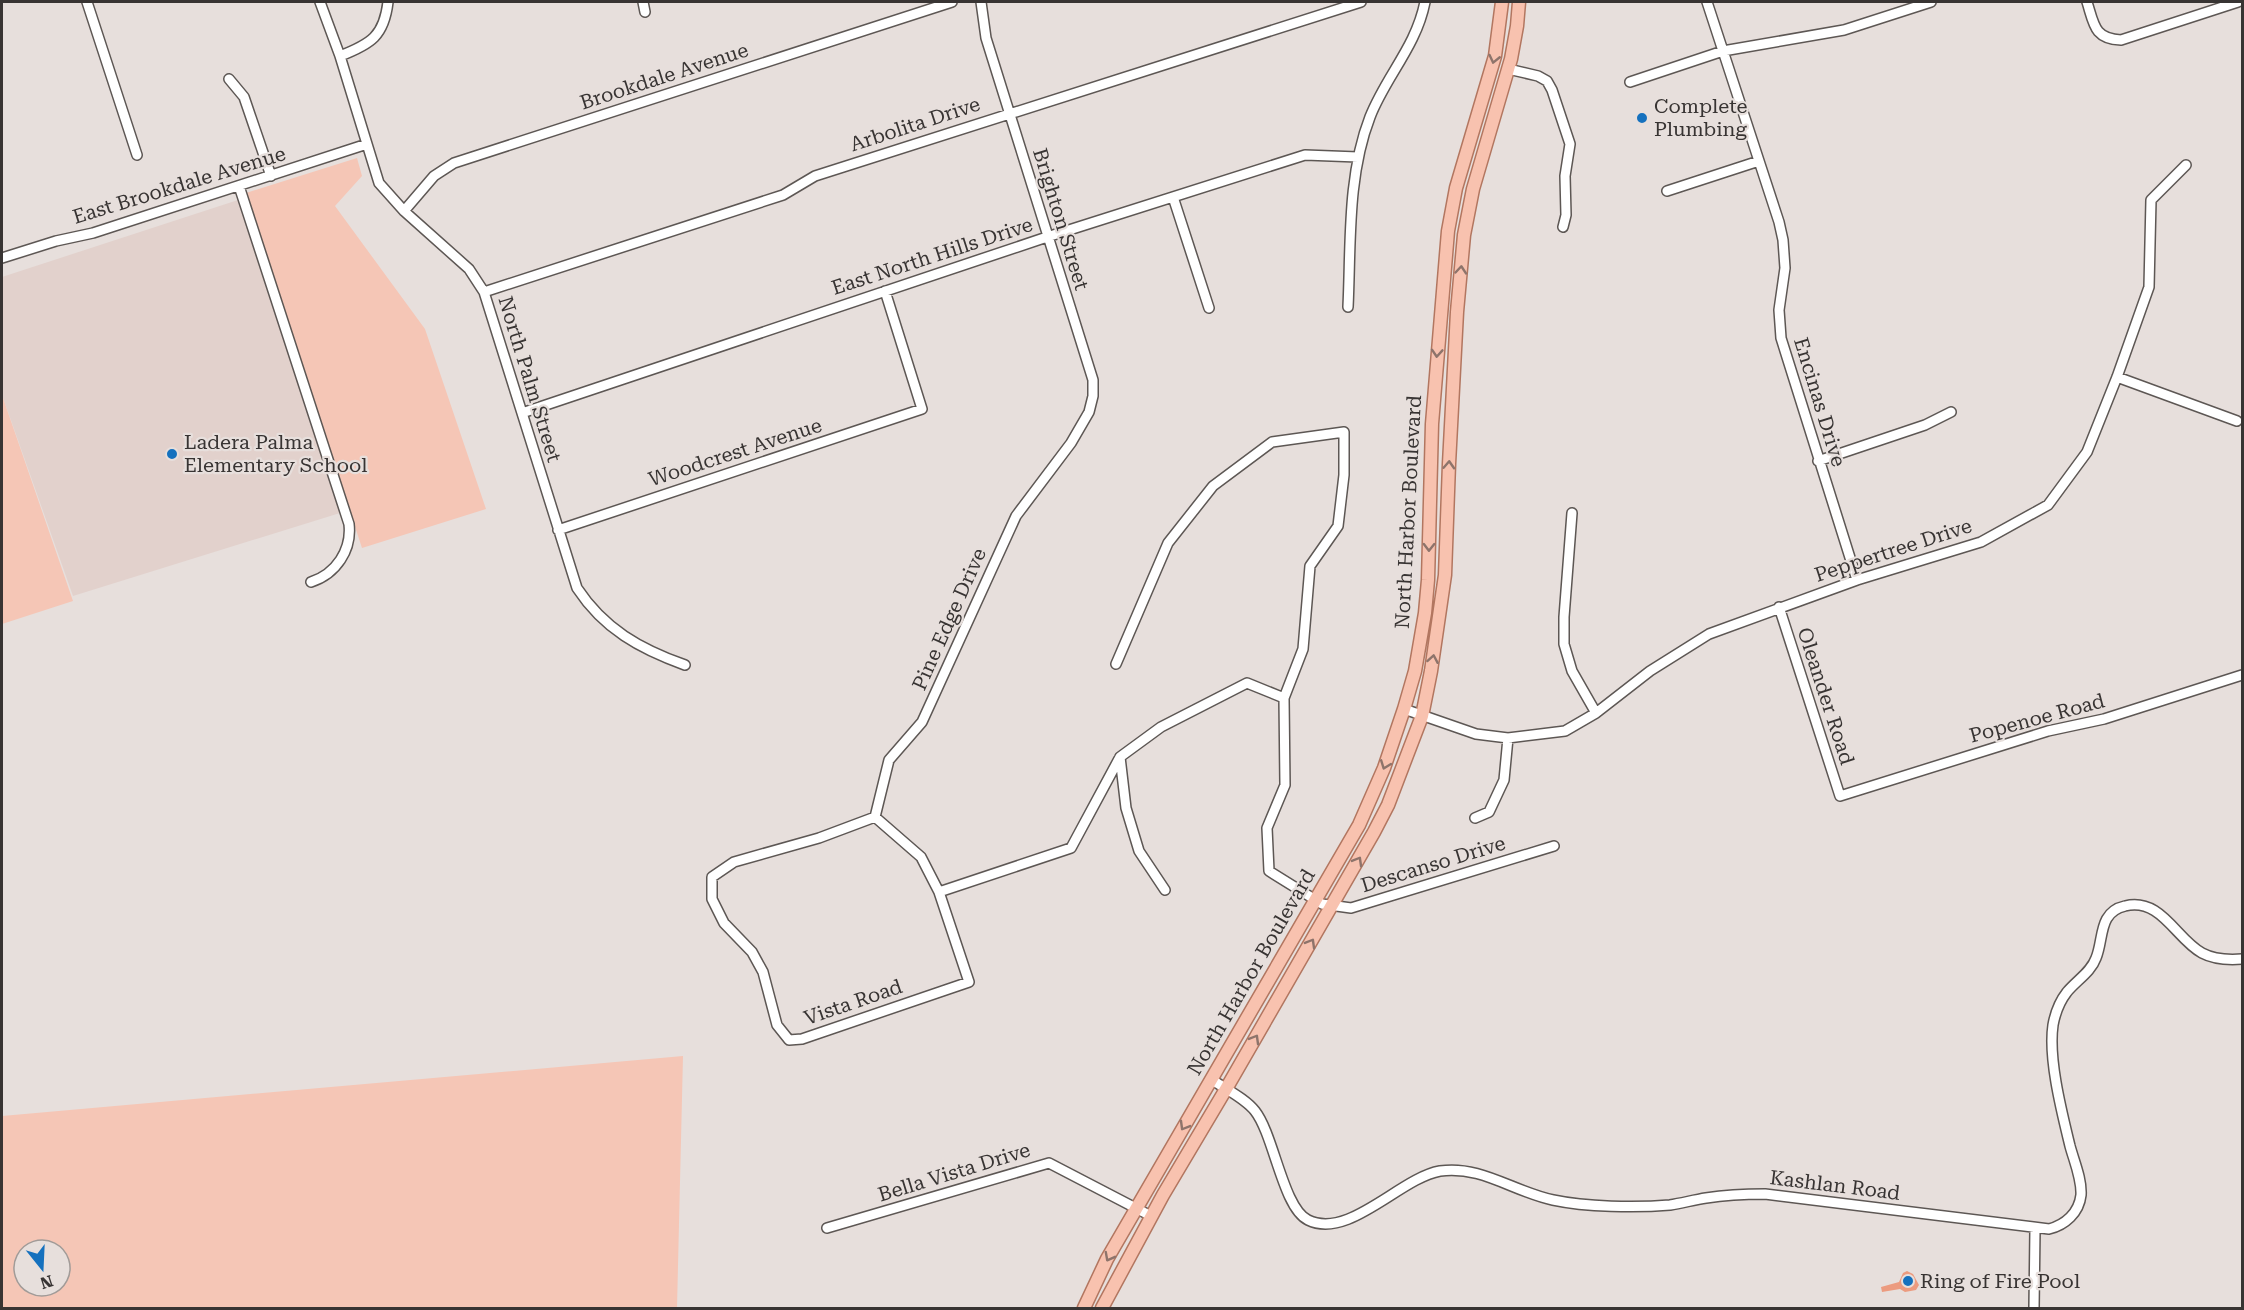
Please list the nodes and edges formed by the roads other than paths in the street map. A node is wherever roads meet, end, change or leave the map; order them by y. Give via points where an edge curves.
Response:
1 (87, 2) edge
2 (320, 2) edge
3 (388, 2) edge
4 (643, 2) edge
5 (952, 2) edge
6 (981, 2) edge
7 (1361, 2) edge
8 (1425, 2) edge
9 (1502, 2) edge
10 (1519, 2) edge
11 (1707, 2) edge
12 (1931, 2) edge
13 (2087, 2) edge
14 (2238, 2) edge
15 (2220, 4) edge
16 (645, 12) dead end
17 (1724, 51) junction
18 (340, 56) junction
19 (1508, 69) junction
20 (229, 79) dead end
21 (1630, 82) dead end
22 (1009, 113) junction
23 (367, 144) junction
24 (137, 155) dead end
25 (1358, 157) junction
26 (1759, 161) junction
27 (2186, 165) dead end
28 (271, 176) junction
29 (239, 186) junction
30 (1667, 191) dead end
31 (1173, 197) junction
32 (404, 211) junction
33 (1563, 227) dead end
34 (1047, 237) junction
35 (2, 258) edge
36 (885, 291) junction
37 (484, 292) junction
38 (1348, 307) dead end
39 (1209, 308) dead end
40 (2117, 377) junction
41 (1951, 412) dead end
42 (522, 413) junction
43 (2237, 421) dead end
44 (1071, 443) joint
45 (1818, 461) junction
46 (1572, 513) dead end
47 (558, 530) junction
48 (1857, 580) junction
49 (311, 582) dead end
50 (1779, 607) junction
51 (1116, 664) dead end
52 (685, 665) dead end
53 (2242, 675) edge
54 (1284, 698) junction
55 (1404, 709) junction
56 (1596, 712) junction
57 (1422, 716) junction
58 (1508, 738) junction
59 (1120, 757) junction
60 (1840, 796) joint
61 (875, 817) junction
62 (1475, 818) dead end
63 (1554, 846) dead end
64 (1165, 890) dead end
65 (939, 892) junction
66 (1323, 903) junction
67 (2242, 959) edge
68 (1211, 1079) junction
69 (1226, 1089) junction
70 (1137, 1207) junction
71 (1152, 1216) junction
72 (827, 1228) dead end
73 (2035, 1229) junction
74 (1084, 1308) edge
75 (1102, 1308) edge
76 (2034, 1308) edge

1 - 24 street
2 - 18 street, North Palm Street
3 - 18 street via 382,29 371,42
4 - 16 street
5 - 32 street, Brookdale Avenue via 454,163 434,176
6 - 22 street, Brighton Street via 986,38
7 - 22 street, Arbolita Drive
8 - 25 street via 1419,27 1371,114
9 -> 55 main road, North Harbor Boulevard via 1495,56 1456,188 1448,231 1432,424 1426,602 1415,671
10 - 19 main road, North Harbor Boulevard
11 - 17 street, Encinas Drive
12 - 17 street via 1844,30
13 - 15 street via 2098,32 2108,39 2121,40
14 - 15 street
17 - 21 street
17 - 26 street, Encinas Drive
18 - 23 street, North Palm Street
19 - 33 street via 1547,81 1565,129 1570,144
57 -> 19 main road, North Harbor Boulevard via 1445,575 1464,234
20 - 28 street via 244,97
22 - 34 street, Brighton Street
22 - 37 street, Arbolita Drive via 815,176 783,195
23 - 28 street, East Brookdale Avenue
23 - 32 street, North Palm Street via 379,183
25 - 31 street, East North Hills Drive via 1305,155
25 - 38 street
26 - 30 street
26 - 45 street, Encinas Drive via 1783,240 1781,338
27 - 40 street, Peppertree Drive via 2151,200 2149,287
28 - 29 street, East Brookdale Avenue
29 - 35 street, East Brookdale Avenue
29 - 49 street via 349,524 351,538 347,549 325,577
31 - 34 street, East North Hills Drive
31 - 39 street
32 - 37 street, North Palm Street via 469,269
34 - 36 street, East North Hills Drive
34 - 44 street, Brighton Street via 1093,380 1089,412
36 - 42 street, East North Hills Drive
36 - 47 street, Woodcrest Avenue via 922,409
37 - 42 street, North Palm Street
40 - 43 street
40 - 48 street, Peppertree Drive via 2087,452 2048,505 1981,542
41 - 45 street via 1925,425
42 - 47 street, North Palm Street
44 - 61 street, Pine Edge Drive via 1016,516 922,722 889,760
45 - 48 street, Encinas Drive
46 - 56 street via 1564,644 1572,671
47 - 52 street, North Palm Street via 577,588 602,618 624,638
48 - 50 street, Peppertree Drive
50 - 56 street, Peppertree Drive via 1708,634
50 - 60 street, Oleander Road
51 - 54 street via 1168,543 1213,486 1272,442 1344,432 1338,526 1310,566 1303,649
53 - 60 street, Popenoe Road
54 - 59 street via 1246,683 1161,727
54 - 66 street via 1285,785 1267,828 1269,871
55 - 57 street, Peppertree Drive
55 -> 66 main road, North Harbor Boulevard via 1384,768
56 - 58 street, Peppertree Drive via 1565,731
57 - 58 street, Peppertree Drive via 1476,734
66 -> 57 main road, North Harbor Boulevard via 1388,805
58 - 62 street via 1504,780 1490,812
59 - 64 street via 1126,808 1139,851
59 - 65 street via 1071,848
61 - 65 street, Vista Road via 921,857
61 - 65 street, Vista Road via 734,862 712,877 712,899 724,922 752,951 763,972 777,1025 789,1040 802,1039 969,982
63 - 66 street, Descanso Drive via 1351,908
66 - 68 main road, North Harbor Boulevard
69 -> 66 main road, North Harbor Boulevard
67 - 73 street, Kashlan Road via 2199,952 2167,920 2146,907 2124,906 2108,916 2093,965 2066,993 2053,1025 2061,1107 2081,1196 2066,1222 2049,1229
68 - 69 street, Kashlan Road
68 -> 70 main road, North Harbor Boulevard
69 - 71 main road, North Harbor Boulevard
69 - 73 street, Kashlan Road via 1254,1110 1294,1205 1303,1217 1317,1223 1350,1217 1419,1178 1452,1170 1486,1176 1537,1196 1569,1203 1662,1205 1765,1194
70 - 71 street, Bella Vista Drive
70 - 72 street, Bella Vista Drive via 1049,1162
70 -> 74 main road, North Harbor Boulevard
71 - 75 main road, North Harbor Boulevard
73 - 76 street

